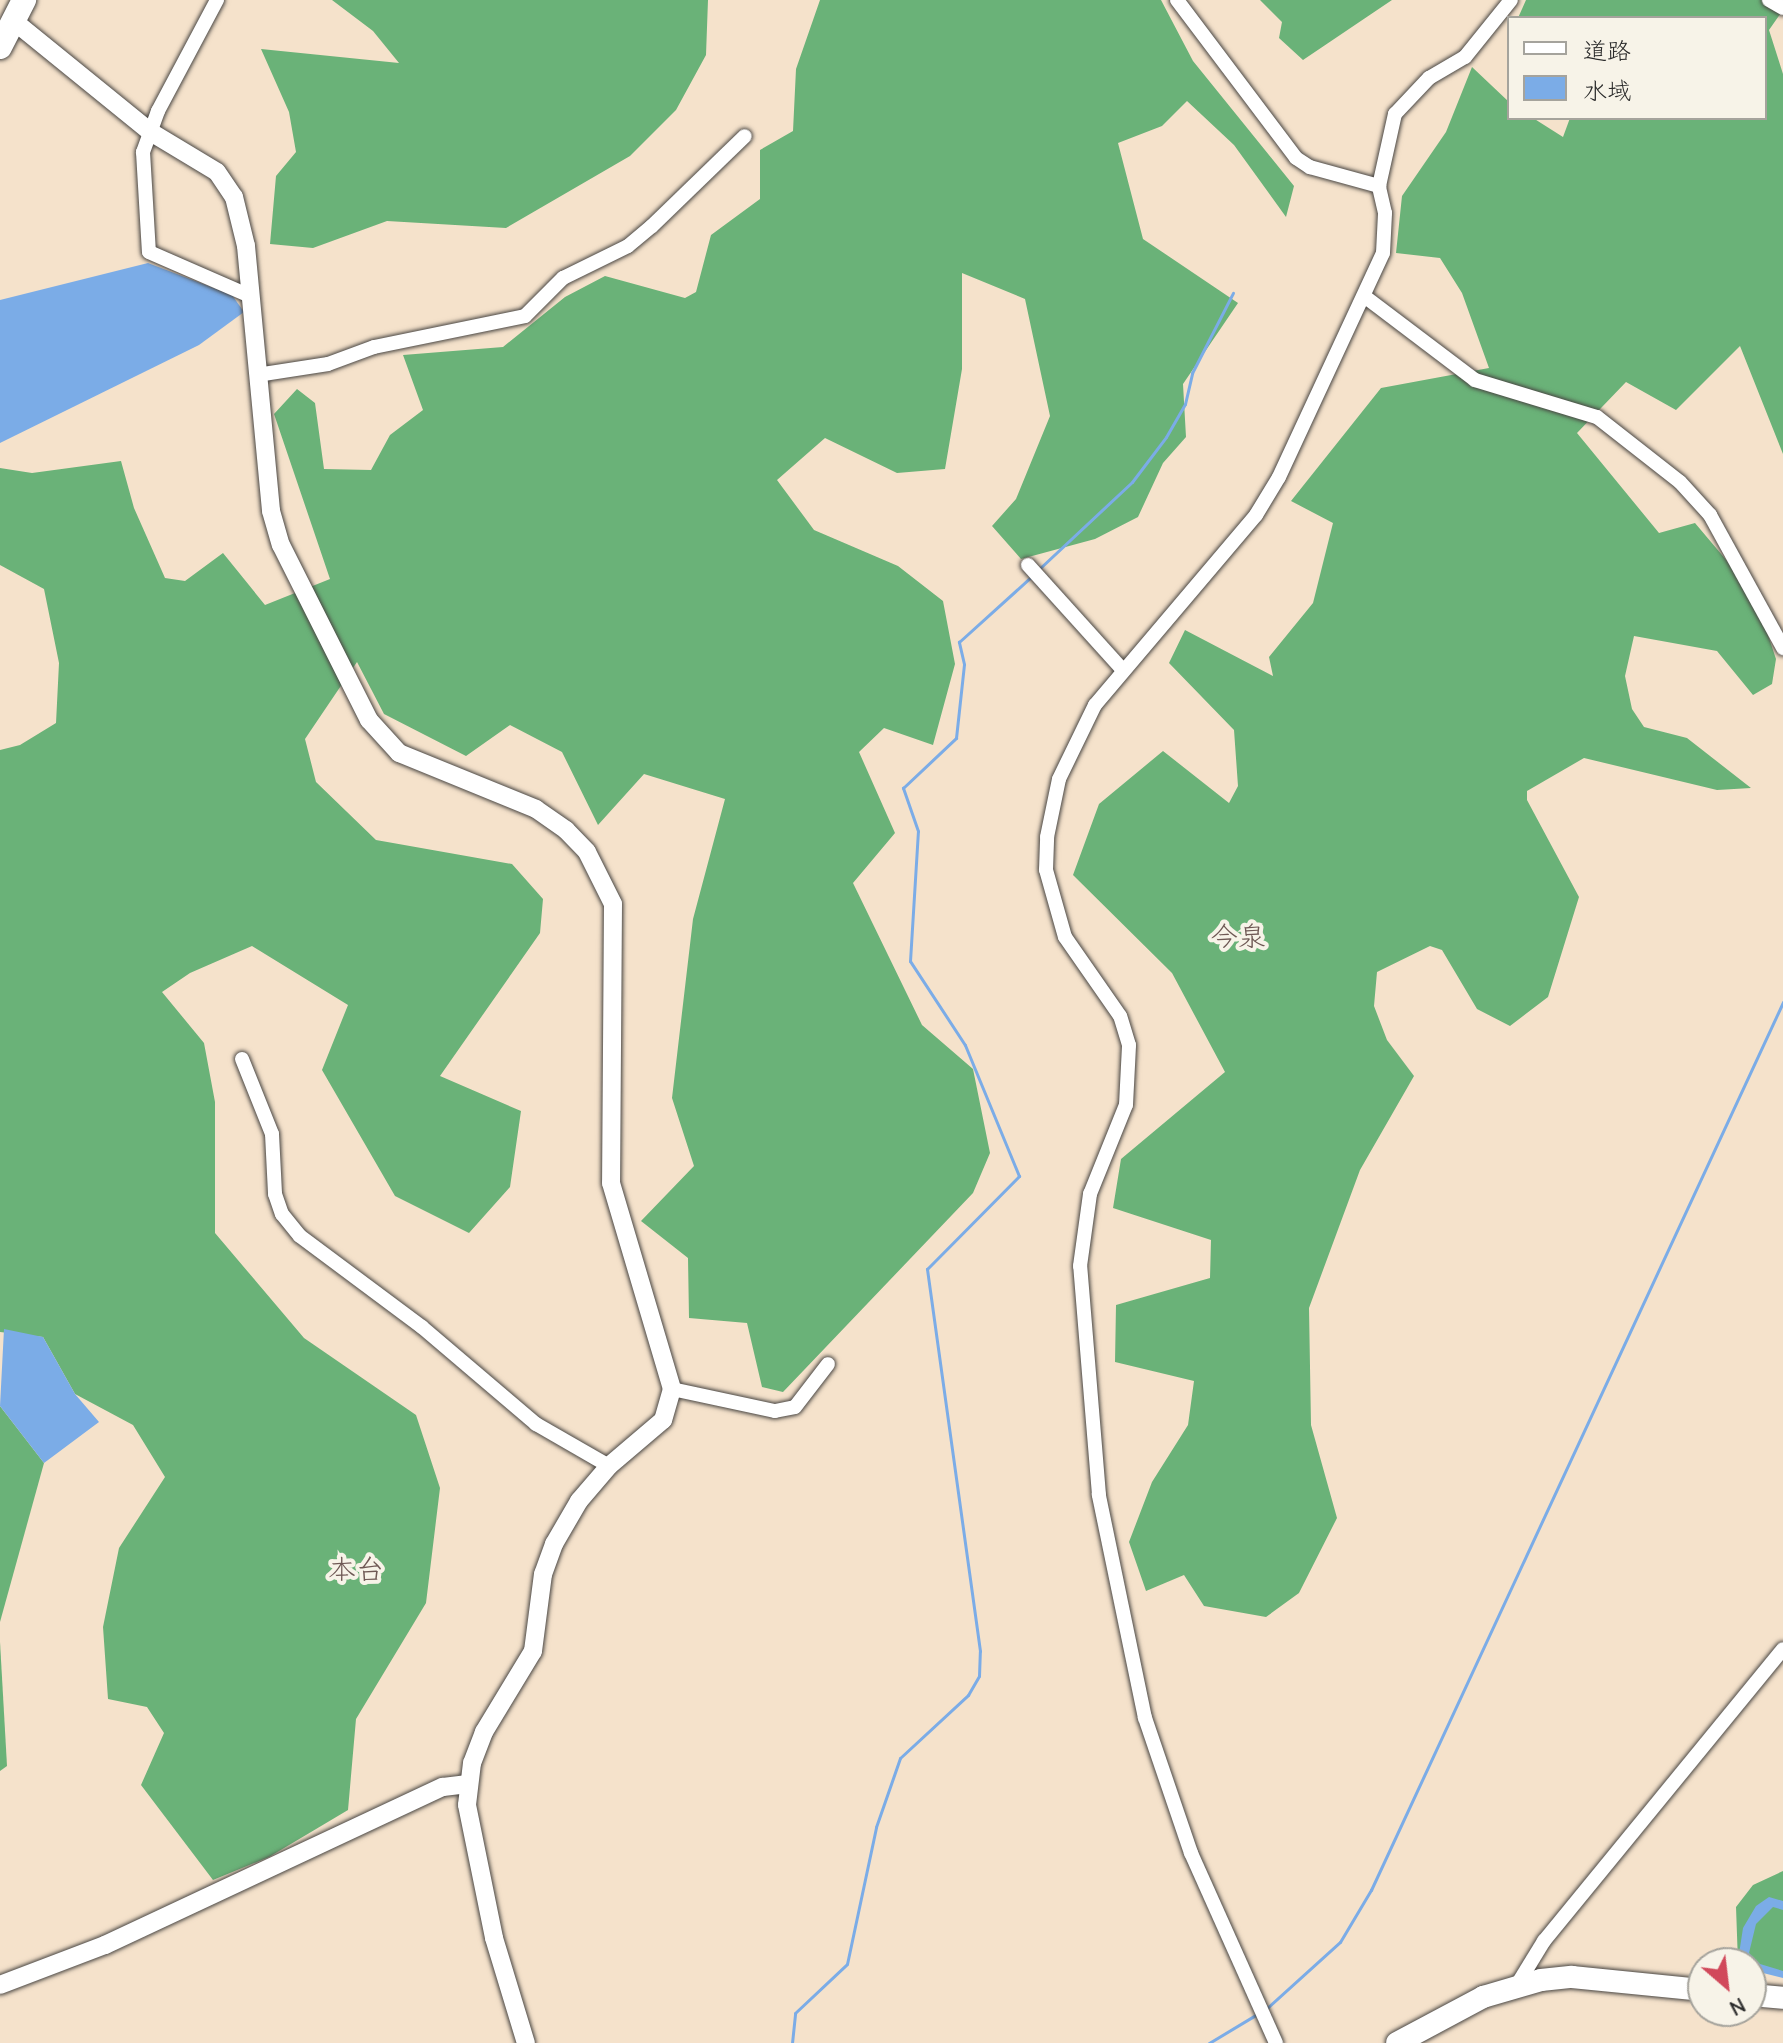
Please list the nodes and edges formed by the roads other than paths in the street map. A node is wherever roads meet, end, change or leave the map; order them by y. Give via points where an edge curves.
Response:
1 (217, 0) edge
2 (1177, 0) edge
3 (1511, 0) edge
4 (1769, 0) edge
5 (1783, 8) edge
6 (13, 10) edge
7 (0, 47) edge
8 (149, 131) junction
9 (745, 136) dead end
10 (1379, 186) junction
11 (248, 295) junction
12 (1364, 296) junction
13 (257, 375) junction
14 (1028, 565) dead end
15 (1783, 648) edge
16 (1122, 669) junction
17 (242, 1059) dead end
18 (828, 1364) dead end
19 (672, 1389) junction
20 (609, 1466) junction
21 (1783, 1649) edge
22 (468, 1784) junction
23 (0, 1985) edge
24 (1517, 1985) junction
25 (1687, 1988) edge
26 (526, 2043) edge
27 (1276, 2043) edge
28 (1397, 2043) edge

1 - 8 street
2 - 10 street via 1296,158 1310,167
3 - 10 street via 1465,57 1429,78 1395,114
4 - 5 street
6 - 7 highway
6 - 8 street
8 - 11 street via 217,172 234,197 246,246
8 - 11 street via 143,152 149,252
9 - 13 street via 628,246 563,278 525,316 374,347 328,364
10 - 12 street via 1385,213 1383,253
11 - 13 street
12 - 15 street via 1475,380 1597,417 1680,482 1710,515
12 - 16 street via 1256,515
13 - 19 street via 271,511 281,545 369,720 399,753 536,809 566,830 587,852 613,904 611,1183
14 - 16 street
16 - 27 street via 1073,744 1053,798 1047,837 1046,870 1065,937 1120,1016 1129,1045 1126,1105 1090,1194 1080,1266 1093,1453 1145,1718 1191,1853
17 - 20 street via 272,1134 275,1194 282,1214 300,1236 422,1327 536,1424
18 - 19 street via 795,1407 775,1411
19 - 20 street via 663,1420
20 - 22 street via 579,1501 554,1544 543,1574 533,1651 484,1732
21 - 24 street via 1544,1941
22 - 23 street via 443,1787 105,1945
22 - 26 street via 467,1805 494,1938
24 - 25 main road via 1572,1977
24 - 28 main road via 1449,2013

